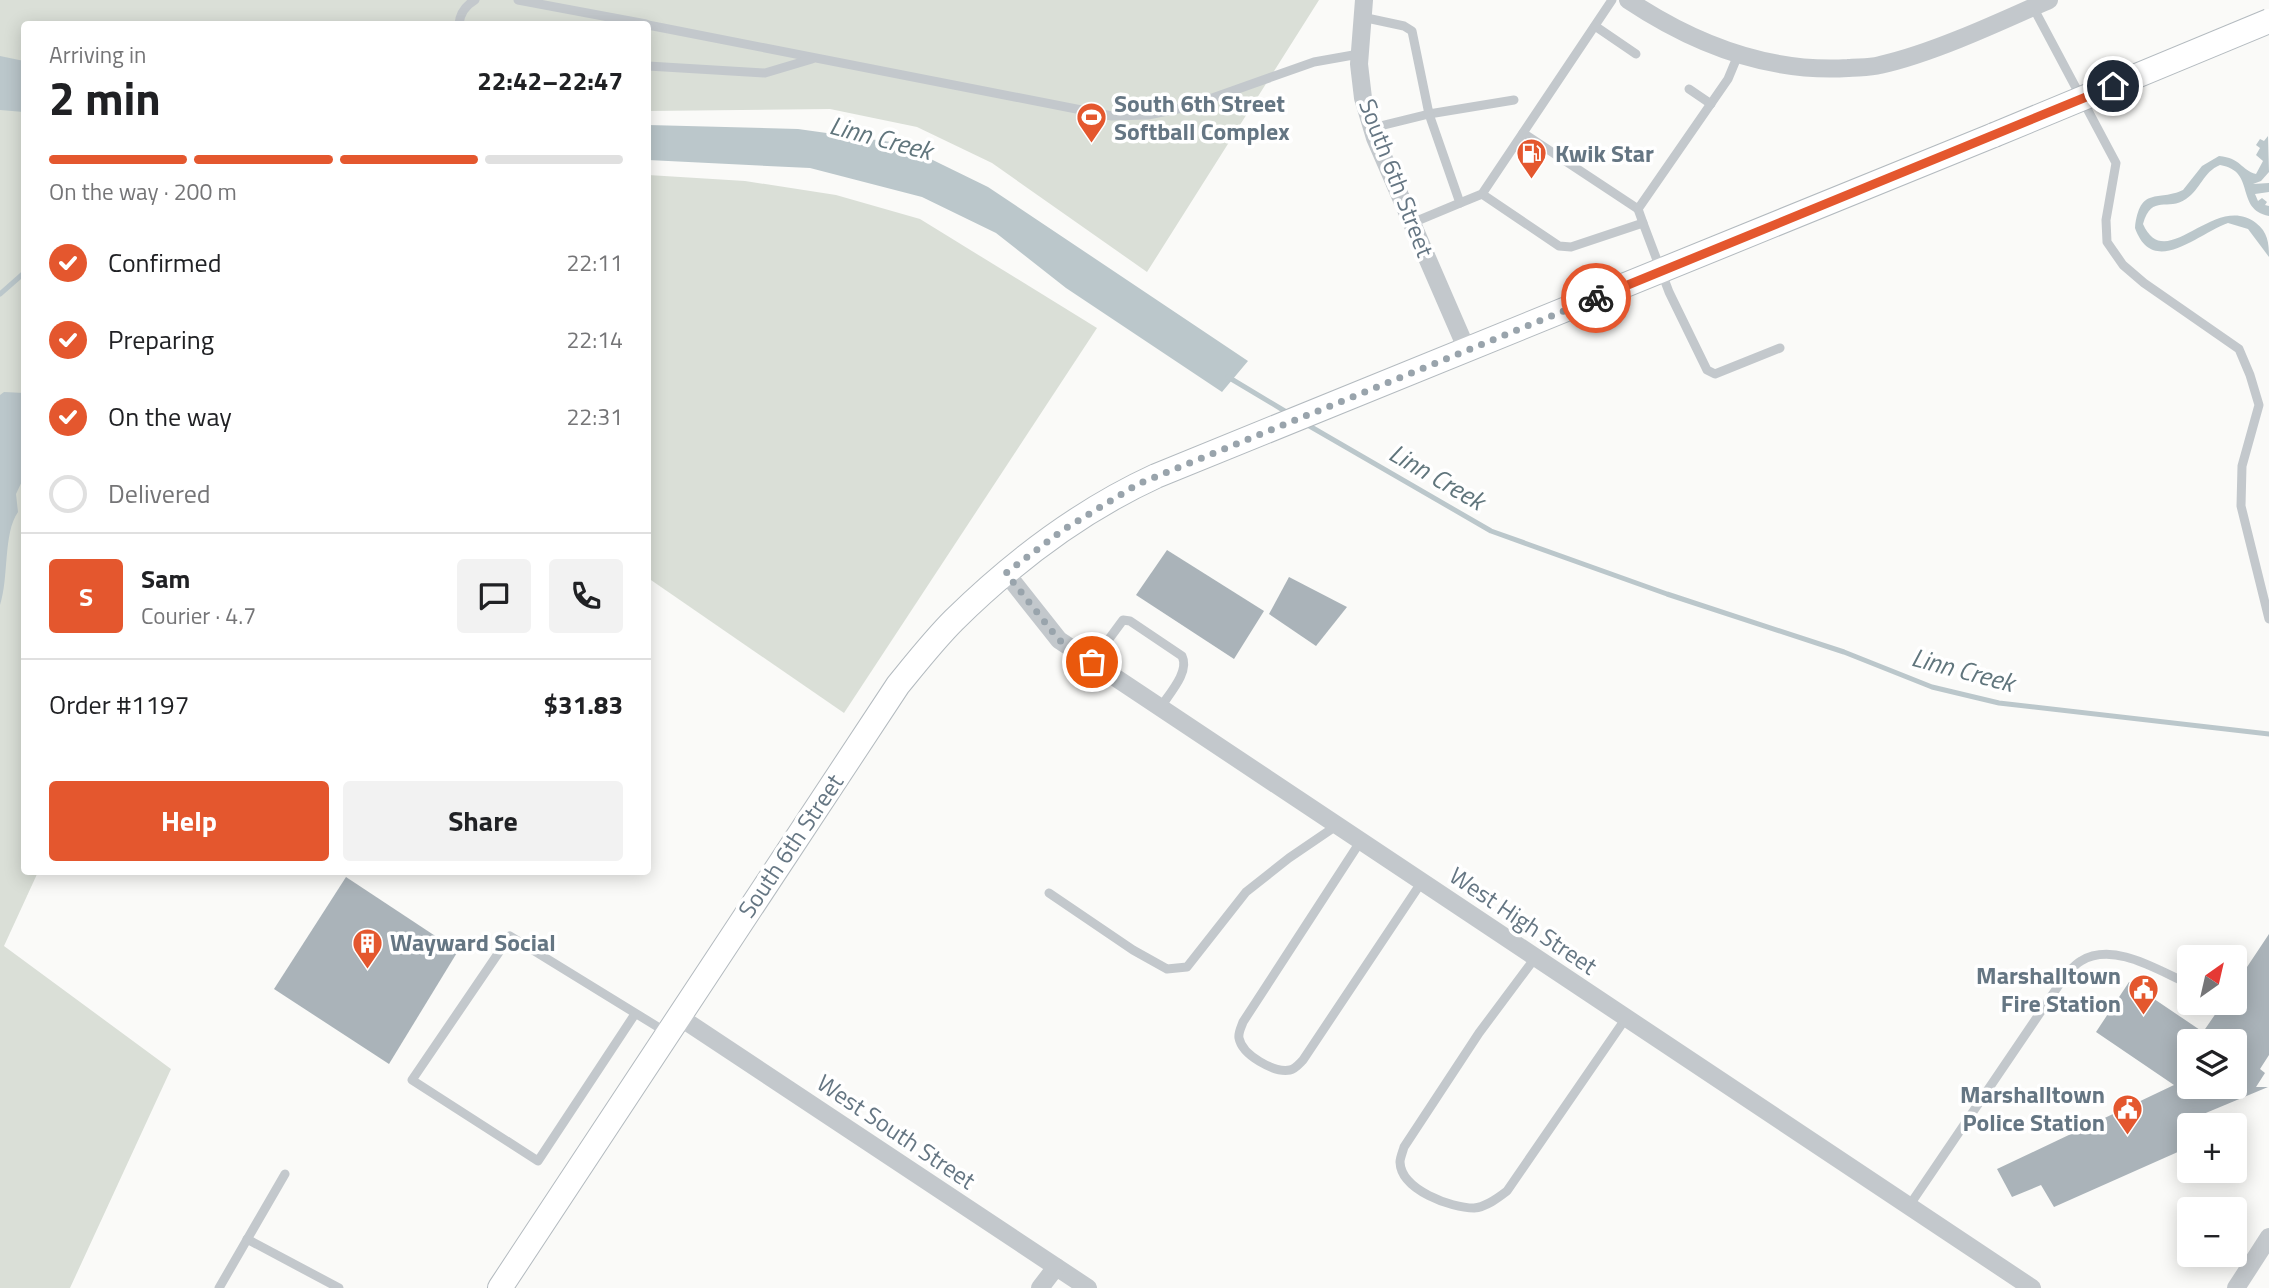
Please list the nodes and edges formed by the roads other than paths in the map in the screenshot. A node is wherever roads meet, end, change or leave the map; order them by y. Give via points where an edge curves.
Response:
1 (475, 0) edge
2 (518, 0) edge
3 (1612, 0) edge
4 (1628, 0) edge
5 (2041, 4) edge
6 (1363, 8) edge
7 (459, 21) edge
8 (626, 21) edge
9 (2269, 21) edge
10 (651, 26) edge
11 (1595, 26) junction
12 (1359, 54) junction
13 (1636, 54) dead end
14 (1738, 55) junction
15 (814, 58) junction
16 (651, 66) edge
17 (1689, 89) dead end
18 (1514, 100) dead end
19 (1710, 104) junction
20 (1429, 114) junction
21 (1372, 128) junction
22 (1523, 133) junction
23 (1482, 194) junction
24 (1460, 203) junction
25 (1638, 209) junction
26 (1412, 223) junction
27 (1643, 223) junction
28 (1661, 272) junction
29 (1780, 348) dead end
30 (1466, 350) junction
31 (1006, 573) junction
32 (2269, 619) edge
33 (1092, 662) junction
34 (1160, 708) junction
35 (1336, 826) junction
36 (1360, 842) junction
37 (1421, 883) junction
38 (1049, 893) dead end
39 (1535, 958) junction
40 (2177, 979) edge
41 (635, 1014) junction
42 (1626, 1018) junction
43 (673, 1025) junction
44 (285, 1174) dead end
45 (1909, 1206) junction
46 (2269, 1237) edge
47 (247, 1239) junction
48 (1056, 1267) junction
49 (219, 1288) edge
50 (339, 1288) edge
51 (500, 1288) edge
52 (1040, 1288) edge
53 (1088, 1288) edge
54 (2032, 1288) edge
55 (2236, 1288) edge

1 - 7 lane
2 - 8 lane
3 - 11 lane
4 - 14 street via 1701,43
5 - 14 street via 1879,66 1795,67
5 - 32 lane via 2116,163 2107,242 2123,265 2144,283 2239,349 2250,375 2259,405 2242,467 2241,506
6 - 12 street, South 6th Street
6 - 20 lane via 1412,31
9 - 28 main road, South 6th Street, bridge
10 - 15 lane
11 - 13 lane
11 - 22 lane
12 - 15 lane via 1314,62 1186,107 1112,116
12 - 21 street, South 6th Street via 1363,98
14 - 19 lane
15 - 16 lane via 765,73
17 - 19 lane
18 - 20 lane
19 - 25 lane
20 - 21 lane
20 - 24 lane
21 - 26 street, South 6th Street
22 - 23 lane
22 - 25 lane
23 - 24 lane
23 - 27 lane via 1559,246 1571,247
24 - 26 lane
25 - 27 lane
26 - 30 street, South 6th Street
27 - 28 lane
28 - 29 lane via 1707,370 1715,374
28 - 30 main road, South 6th Street
30 - 31 main road, South 6th Street via 1132,487
31 - 33 street, West High Street via 1059,640
31 - 43 main road, South 6th Street via 953,621 898,685
33 - 34 street, West High Street
33 - 34 lane via 1123,620 1182,656 1183,671
34 - 35 street, West High Street
35 - 36 street, West High Street
35 - 38 lane via 1246,892 1187,967 1167,969
36 - 37 street, West High Street
36 - 37 lane via 1243,1022 1238,1035 1241,1046 1254,1058 1279,1070 1292,1070 1303,1060
37 - 39 street, West High Street
39 - 42 street, West High Street
39 - 42 lane via 1404,1147 1400,1162 1405,1178 1420,1191 1443,1202 1475,1208 1507,1191
40 - 45 lane via 2119,955 2080,961 2065,976
41 - 41 lane via 538,1161 412,1080 510,936
41 - 43 lane
42 - 45 street, West High Street
43 - 48 street, West South Street
43 - 51 main road, South 6th Street
44 - 47 lane
45 - 54 street, West High Street
46 - 55 street
47 - 49 lane
47 - 50 lane
48 - 52 street
48 - 53 street, West South Street

